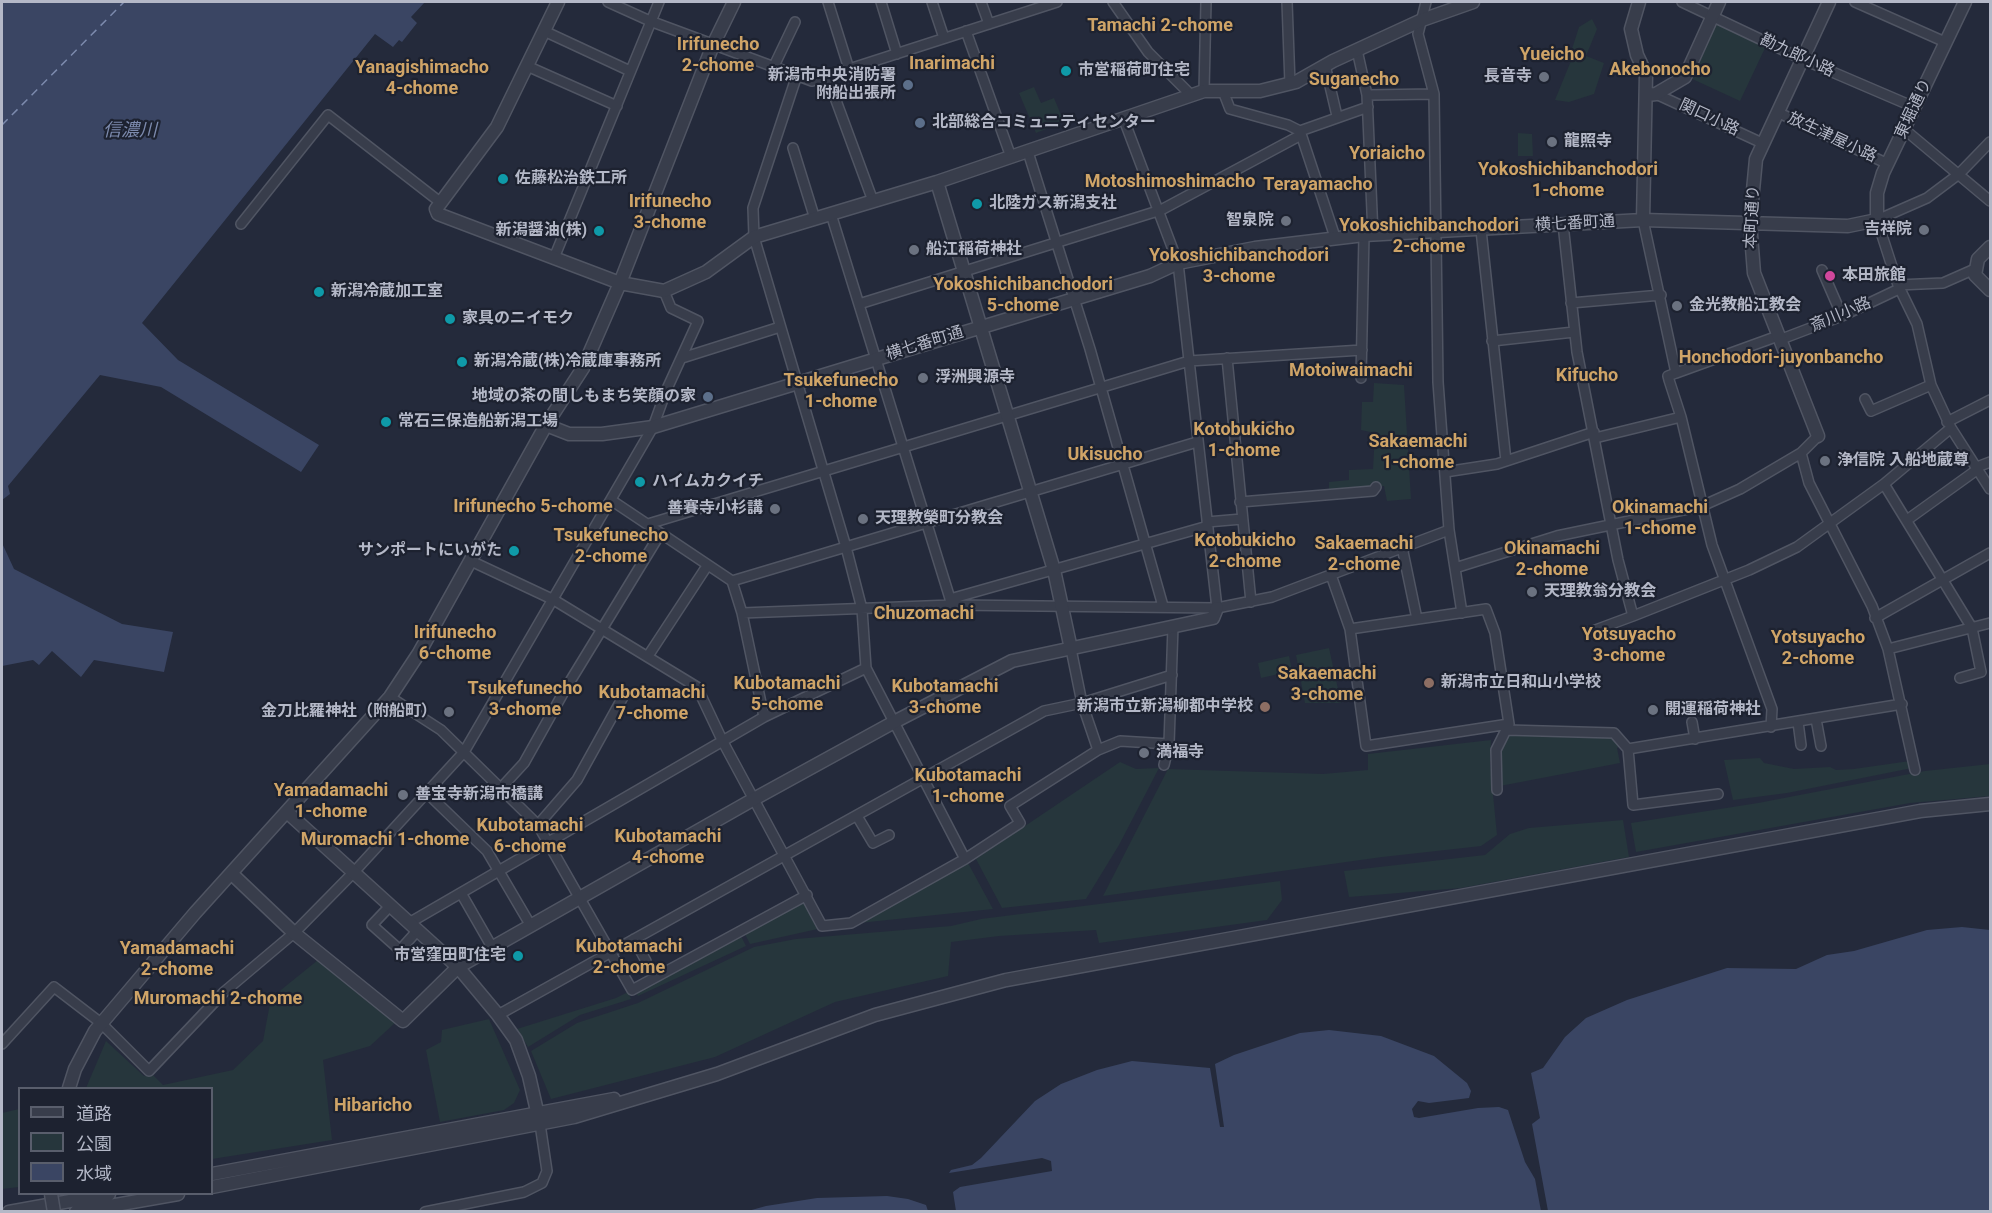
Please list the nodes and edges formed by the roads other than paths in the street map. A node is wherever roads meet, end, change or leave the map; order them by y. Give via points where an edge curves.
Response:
1 (558, 2) edge
2 (608, 2) edge
3 (659, 2) edge
4 (734, 2) edge
5 (830, 2) edge
6 (883, 2) edge
7 (932, 2) edge
8 (981, 2) edge
9 (1058, 2) edge
10 (1113, 2) edge
11 (1206, 2) edge
12 (1287, 2) edge
13 (1426, 2) edge
14 (1473, 2) edge
15 (1639, 2) edge
16 (1682, 2) edge
17 (1719, 2) edge
18 (1829, 2) edge
19 (1855, 2) edge
20 (1965, 2) edge
21 (1712, 16) junction
22 (1422, 20) junction
23 (650, 21) junction
24 (795, 22) dead end
25 (988, 24) junction
26 (544, 31) junction
27 (966, 31) junction
28 (944, 38) junction
29 (1945, 42) junction
30 (713, 45) junction
31 (1357, 50) junction
32 (897, 54) junction
33 (1802, 59) junction
34 (1325, 65) junction
35 (527, 66) junction
36 (774, 66) junction
37 (849, 69) junction
38 (630, 71) junction
39 (797, 75) junction
40 (827, 76) junction
41 (1290, 84) junction
42 (1223, 91) junction
43 (1198, 94) junction
44 (1434, 94) junction
45 (1367, 95) junction
46 (1652, 95) junction
47 (617, 106) junction
48 (1368, 107) junction
49 (1914, 107) junction
50 (1777, 112) junction
51 (1337, 116) junction
52 (1124, 120) junction
53 (1904, 129) junction
54 (1300, 133) junction
55 (1990, 142) edge
56 (1762, 143) junction
57 (793, 148) dead end
58 (1028, 152) junction
59 (1011, 158) junction
60 (1887, 164) junction
61 (1959, 174) junction
62 (937, 182) junction
63 (873, 201) junction
64 (1990, 201) edge
65 (440, 202) junction
66 (1161, 210) junction
67 (831, 214) junction
68 (815, 219) junction
69 (1643, 220) junction
70 (1877, 220) junction
71 (1750, 222) junction
72 (241, 224) dead end
73 (1563, 224) junction
74 (1481, 230) junction
75 (1437, 232) junction
76 (1369, 235) junction
77 (754, 237) junction
78 (1335, 237) junction
79 (1056, 243) junction
80 (1990, 247) edge
81 (554, 258) junction
82 (1178, 263) junction
83 (1977, 268) junction
84 (1822, 270) dead end
85 (964, 271) junction
86 (620, 283) junction
87 (1900, 287) junction
88 (1990, 290) edge
89 (663, 291) junction
90 (1660, 295) junction
91 (1074, 299) junction
92 (1571, 303) junction
93 (859, 304) junction
94 (1842, 316) junction
95 (780, 327) junction
96 (983, 327) junction
97 (1574, 332) junction
98 (1779, 338) junction
99 (1492, 341) junction
100 (1362, 350) junction
101 (682, 358) junction
102 (1227, 358) junction
103 (877, 359) junction
104 (1189, 361) junction
105 (1676, 373) junction
106 (1360, 378) dead end
107 (796, 383) junction
108 (1931, 385) junction
109 (1100, 387) junction
110 (1865, 399) dead end
111 (1990, 400) edge
112 (1007, 415) junction
113 (1681, 417) junction
114 (546, 425) junction
115 (1949, 425) junction
116 (1277, 426) dead end
117 (653, 427) junction
118 (1265, 428) dead end
119 (1595, 435) junction
120 (1818, 436) joint
121 (1197, 442) junction
122 (902, 447) junction
123 (1801, 453) junction
124 (1506, 461) junction
125 (1990, 462) edge
126 (1123, 464) junction
127 (1978, 468) junction
128 (823, 470) junction
129 (1444, 472) junction
130 (1884, 483) junction
131 (1376, 487) dead end
132 (1990, 489) edge
133 (1031, 492) junction
134 (611, 500) junction
135 (1240, 502) junction
136 (1702, 506) junction
137 (1242, 519) junction
138 (1907, 520) junction
139 (1831, 522) junction
140 (648, 524) junction
141 (925, 524) junction
142 (1207, 524) junction
143 (1611, 524) junction
144 (1449, 530) junction
145 (660, 534) junction
146 (1147, 541) junction
147 (846, 547) junction
148 (1402, 547) junction
149 (1990, 553) edge
150 (471, 561) junction
151 (707, 566) junction
152 (1455, 568) junction
153 (1054, 570) junction
154 (1331, 575) junction
155 (1725, 579) junction
156 (732, 581) junction
157 (1942, 581) junction
158 (554, 600) junction
159 (951, 602) junction
160 (1251, 602) junction
161 (1062, 604) junction
162 (1163, 606) junction
163 (1217, 608) junction
164 (862, 609) junction
165 (742, 613) junction
166 (1462, 613) junction
167 (1633, 616) junction
168 (1875, 618) junction
169 (1417, 619) junction
170 (1990, 623) edge
171 (1173, 626) junction
172 (1972, 628) junction
173 (601, 629) junction
174 (1350, 629) junction
175 (1590, 632) dead end
176 (1071, 649) junction
177 (1888, 650) junction
178 (648, 656) junction
179 (866, 668) junction
180 (1172, 675) junction
181 (1960, 678) dead end
182 (390, 697) junction
183 (623, 697) dead end
184 (1082, 703) junction
185 (1902, 704) junction
186 (764, 717) junction
187 (1816, 719) junction
188 (894, 722) junction
189 (1692, 722) dead end
190 (1798, 722) junction
191 (1508, 727) junction
192 (1772, 727) junction
193 (1695, 739) junction
194 (723, 742) junction
195 (1168, 744) junction
196 (1802, 745) dead end
197 (1821, 746) dead end
198 (1628, 749) junction
199 (1098, 750) junction
200 (464, 752) junction
201 (1164, 765) dead end
202 (1915, 770) dead end
203 (922, 780) junction
204 (501, 788) junction
205 (1497, 790) dead end
206 (427, 792) junction
207 (1718, 794) dead end
208 (754, 799) junction
209 (1990, 804) edge
210 (287, 812) junction
211 (857, 816) junction
212 (538, 825) junction
213 (889, 835) dead end
214 (549, 844) junction
215 (785, 855) junction
216 (965, 859) junction
217 (354, 872) junction
218 (498, 873) junction
219 (232, 874) junction
220 (461, 893) junction
221 (807, 895) junction
222 (579, 898) junction
223 (390, 906) junction
224 (531, 926) junction
225 (414, 927) junction
226 (294, 933) junction
227 (634, 939) junction
228 (492, 947) junction
229 (611, 951) junction
230 (646, 961) dead end
231 (458, 967) junction
232 (498, 1014) junction
233 (101, 1023) junction
234 (2, 1044) edge
235 (70, 1087) edge
236 (539, 1118) junction
237 (213, 1174) edge
238 (213, 1187) edge
239 (51, 1195) edge
240 (103, 1195) edge
241 (172, 1195) edge
242 (9, 1212) edge
243 (54, 1212) edge
244 (76, 1212) edge
245 (425, 1212) edge

1 - 26 street
2 - 23 street
3 - 23 street
4 - 30 street
5 - 37 street
6 - 32 street
7 - 28 street
8 - 25 street
9 - 25 street
10 - 43 street via 1148,52
11 - 43 street
12 - 41 street
13 - 22 street
14 - 22 street
15 - 46 street via 1631,29
16 - 21 street, 勘九郎小路
17 - 21 street
18 - 33 street, 本町通り
19 - 29 street
20 - 29 street, 東堀通り
21 - 33 street, 勘九郎小路
21 - 46 street via 1685,77
22 - 31 street
22 - 44 street via 1418,33
23 - 30 street
23 - 38 street
24 - 36 street
25 - 27 street
26 - 35 street
26 - 38 street
27 - 28 street
27 - 59 street
28 - 32 street
29 - 49 street, 東堀通り
30 - 36 street
30 - 86 street
31 - 34 street
31 - 45 street
32 - 37 street
33 - 49 street, 勘九郎小路
33 - 50 street, 本町通り
34 - 41 street
34 - 51 street
35 - 47 street
35 - 65 street via 497,127
36 - 39 street
37 - 40 street
38 - 47 street
39 - 40 street via 812,81
39 - 77 street via 753,208
40 - 63 street
41 - 42 street via 1260,91
42 - 43 street
42 - 54 street via 1230,109 1288,125
43 - 52 street
44 - 45 street
44 - 75 street
45 - 48 street
46 - 56 street, 関口小路
46 - 69 street
47 - 81 street
48 - 51 street
48 - 76 street
49 - 53 street, 東堀通り
50 - 56 street, 本町通り
50 - 60 street, 放生津屋小路
51 - 54 street
52 - 58 street
52 - 66 street
53 - 60 street, 東堀通り
53 - 61 street
54 - 66 street
54 - 78 street
55 - 61 street
56 - 71 street, 本町通り via 1755,159
57 - 68 street
58 - 59 street
58 - 79 street
59 - 62 street
60 - 70 street, 東堀通り via 1877,194
61 - 64 street
61 - 70 street via 1928,198
62 - 63 street
62 - 85 street
63 - 67 street
65 - 72 street via 328,114
65 - 81 street via 438,214
66 - 79 street
66 - 82 street
67 - 68 street
67 - 93 street
68 - 77 street
69 - 71 street, 横七番町通
69 - 73 street, 横七番町通
69 - 90 street
70 - 71 street, 横七番町通 via 1848,226
70 - 87 street
71 - 98 street, 本町通り via 1754,273
73 - 74 street, 横七番町通
73 - 92 street
74 - 75 street, 横七番町通
74 - 99 street
75 - 76 street, 横七番町通
75 - 129 street via 1438,380
76 - 78 street, 横七番町通
76 - 100 street
77 - 89 street via 706,272
77 - 95 street
78 - 82 street, 横七番町通
79 - 85 street
79 - 91 street
80 - 83 street via 1978,259
81 - 86 street
82 - 91 street, 横七番町通 via 1150,276
82 - 104 street
83 - 87 street via 1942,283
83 - 88 street via 1975,275
84 - 94 street
85 - 93 street
85 - 96 street
86 - 89 street
86 - 114 street via 583,368
87 - 94 street, 斎川小路
87 - 108 street via 1917,324
89 - 101 street via 671,308 698,321
90 - 92 street
90 - 105 street
91 - 96 street, 横七番町通
91 - 109 street
92 - 97 street
93 - 103 street
94 - 98 street, 斎川小路
95 - 101 street
95 - 107 street
96 - 103 street, 横七番町通
96 - 112 street
97 - 99 street
97 - 119 street
98 - 105 street, 斎川小路
98 - 120 street, 本町通り
99 - 124 street
100 - 102 street
100 - 106 street
101 - 117 street
102 - 104 street
102 - 135 street
103 - 107 street, 横七番町通
103 - 122 street
104 - 109 street
104 - 121 street
105 - 113 street via 1668,376
107 - 117 street, 横七番町通
107 - 128 street
108 - 110 street via 1871,411
108 - 115 street
109 - 112 street
109 - 126 street
111 - 115 street
112 - 122 street
112 - 133 street
113 - 119 street
113 - 136 street
114 - 117 street, 横七番町通 via 569,434
114 - 150 street
115 - 127 street
115 - 130 street
116 - 118 street
117 - 134 street
119 - 124 street
119 - 143 street
120 - 123 street
121 - 126 street
121 - 142 street
122 - 128 street
122 - 141 street
123 - 136 street
123 - 139 street via 1809,483
124 - 129 street
125 - 127 street
126 - 133 street
126 - 146 street
127 - 132 street
127 - 138 street
128 - 140 street
128 - 147 street
129 - 144 street
130 - 138 street
130 - 139 street
131 - 135 street via 1373,491
133 - 141 street
133 - 153 street
134 - 140 street
134 - 158 street
135 - 137 street
136 - 143 street
136 - 155 street
137 - 142 street
137 - 160 street
138 - 157 street
139 - 155 street via 1797,547
139 - 168 street
140 - 145 street
141 - 147 street
141 - 159 street
142 - 146 street
142 - 163 street
143 - 152 street via 1557,536
143 - 167 street
144 - 148 street
144 - 152 street
145 - 151 street
145 - 173 street
146 - 153 street
146 - 162 street
147 - 156 street
147 - 164 street
148 - 154 street
148 - 169 street
149 - 157 street
150 - 158 street
150 - 182 street
151 - 156 street
151 - 178 street
152 - 166 street
153 - 159 street
153 - 161 street
154 - 160 street
154 - 174 street
155 - 167 street
155 - 192 street via 1772,709
156 - 165 street
157 - 168 street
157 - 172 street
158 - 173 street
158 - 200 street
159 - 161 street
159 - 164 street
160 - 163 street
161 - 162 street
161 - 176 street
162 - 163 street
163 - 171 street via 1213,618
164 - 165 street
164 - 179 street
165 - 186 street
166 - 169 street
166 - 191 street via 1486,609 1495,633
167 - 175 street
168 - 177 street
169 - 174 street
170 - 172 street
171 - 176 street
171 - 180 street
172 - 177 street
172 - 181 street via 1981,672
173 - 178 street
173 - 204 street via 524,763
174 - 191 street via 1366,746
176 - 184 street
176 - 188 street via 1012,661
177 - 185 street
178 - 194 street via 697,687
179 - 186 street
179 - 188 street
180 - 184 street
180 - 195 street
182 - 200 street via 441,730
182 - 210 street
183 - 212 street via 577,780
184 - 199 street
184 - 203 street via 1044,711
185 - 187 street
185 - 202 street
186 - 194 street
187 - 190 street
187 - 197 street
188 - 203 street
188 - 208 street
189 - 193 street
190 - 192 street
190 - 196 street
191 - 198 street via 1614,733
191 - 205 street via 1496,750
192 - 193 street
193 - 198 street
194 - 208 street
194 - 214 street
195 - 199 street via 1120,741
195 - 201 street
198 - 207 street via 1633,805
199 - 216 street via 1010,806 1020,823
200 - 204 street
200 - 206 street
203 - 211 street
203 - 216 street
204 - 212 street
206 - 217 street
206 - 218 street via 487,851
208 - 215 street
208 - 222 street
209 - 236 street via 1874,819 1006,980 875,1015 669,1090 574,1117
210 - 217 street
210 - 219 street
211 - 213 street via 873,843
211 - 215 street
212 - 214 street
214 - 218 street
214 - 222 street
215 - 221 street
215 - 227 street
216 - 221 street via 850,923 822,926
217 - 223 street
217 - 226 street
218 - 220 street
218 - 224 street
219 - 226 street
219 - 233 street
220 - 225 street
220 - 228 street
221 - 229 street via 632,990
222 - 224 street
222 - 229 street
223 - 225 street
223 - 225 street via 372,925 400,950
224 - 228 street
225 - 231 street
226 - 231 street via 403,1021
226 - 233 street via 224,992 149,1071
227 - 229 street
227 - 230 street
228 - 231 street
229 - 232 street
231 - 232 street
232 - 236 street via 516,1040
233 - 234 street via 54,987
233 - 235 street via 75,1069
236 - 237 street
236 - 238 street
236 - 245 street via 547,1171 542,1183 524,1192
239 - 243 street, bridge
240 - 242 street
241 - 244 street

